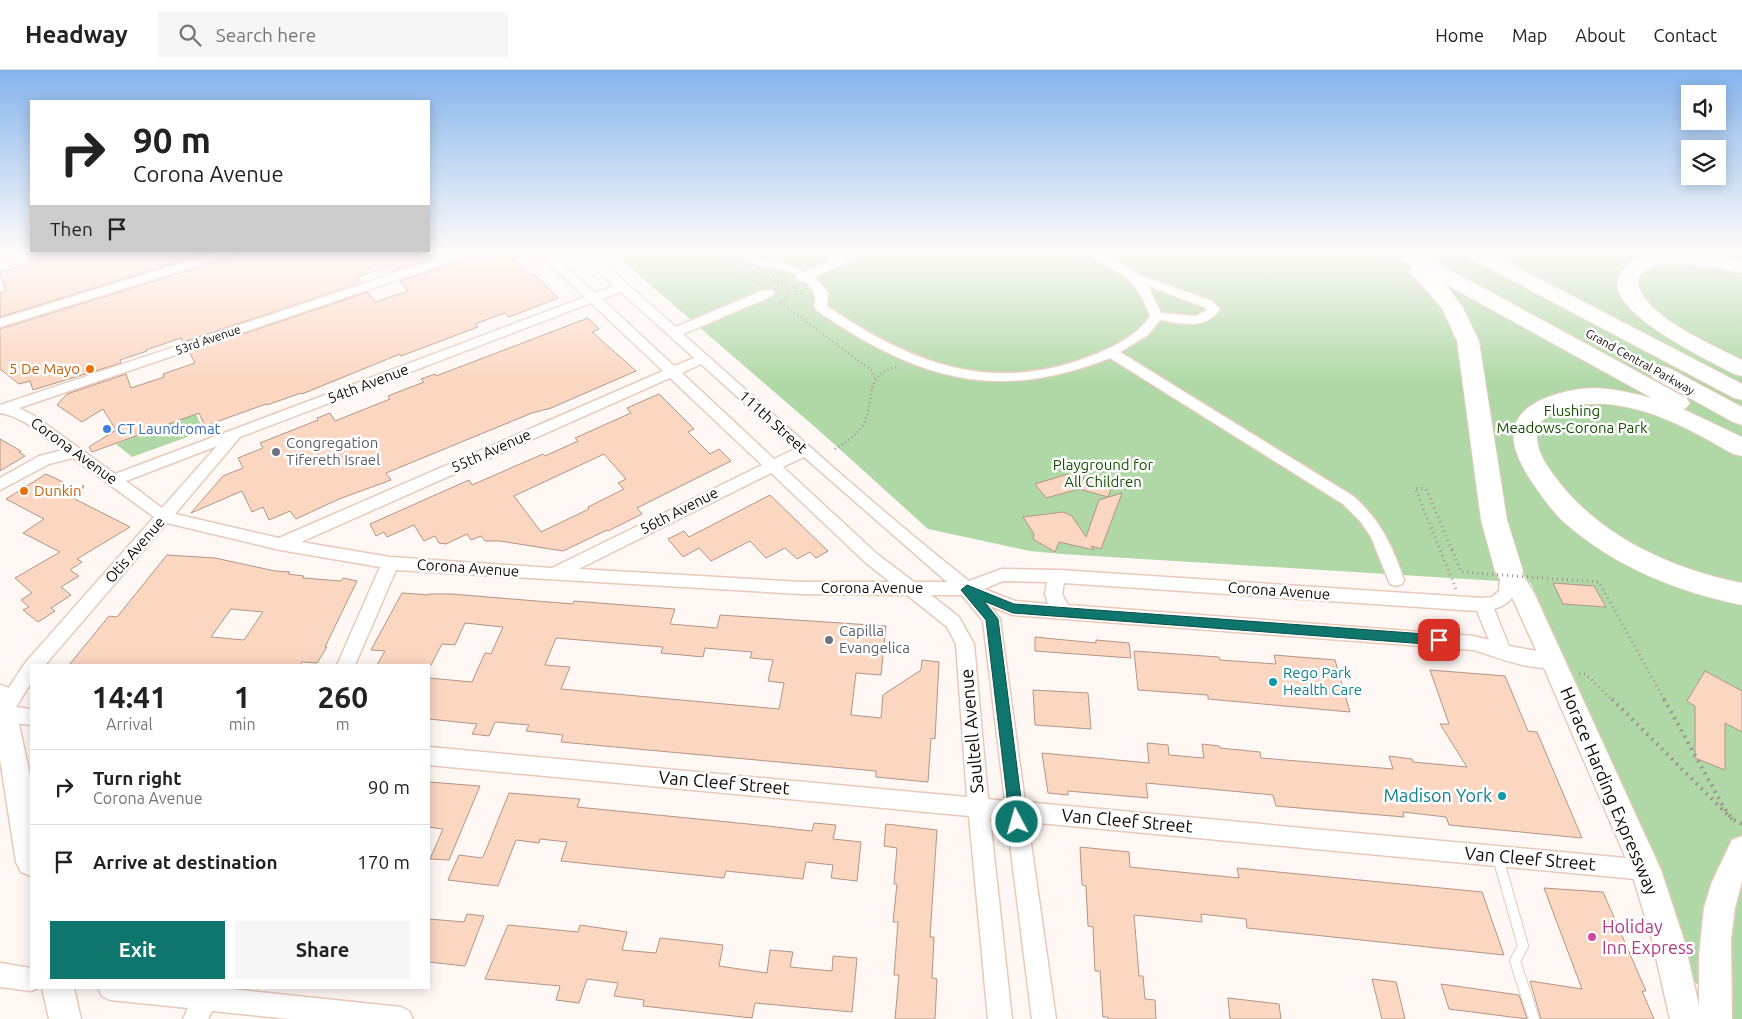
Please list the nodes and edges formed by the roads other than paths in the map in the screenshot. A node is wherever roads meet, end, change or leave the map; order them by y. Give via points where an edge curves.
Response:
1 (90, 295) edge
2 (341, 295) edge
3 (591, 295) edge
4 (601, 295) edge
5 (631, 295) edge
6 (763, 295) edge
7 (822, 295) edge
8 (1149, 295) edge
9 (1185, 295) edge
10 (1444, 295) edge
11 (1483, 295) edge
12 (1516, 295) edge
13 (1556, 295) edge
14 (1589, 295) edge
15 (1631, 295) edge
16 (594, 298) junction
17 (1156, 316) junction
18 (0, 323) edge
19 (674, 333) junction
20 (1112, 353) junction
21 (702, 359) junction
22 (1741, 369) edge
23 (672, 372) junction
24 (1742, 393) edge
25 (4, 408) edge
26 (1742, 418) edge
27 (235, 434) junction
28 (1742, 440) edge
29 (1742, 448) edge
30 (805, 450) junction
31 (76, 452) junction
32 (772, 465) junction
33 (114, 480) junction
34 (0, 485) edge
35 (164, 517) junction
36 (280, 544) junction
37 (390, 563) junction
38 (1508, 571) junction
39 (554, 574) junction
40 (1060, 576) junction
41 (1396, 580) dead end
42 (908, 588) junction
43 (967, 590) junction
44 (1742, 594) edge
45 (1482, 605) junction
46 (1064, 612) junction
47 (1502, 651) junction
48 (35, 664) edge
49 (346, 664) edge
50 (1563, 667) junction
51 (30, 669) edge
52 (1, 709) edge
53 (30, 718) edge
54 (430, 756) edge
55 (978, 807) junction
56 (1016, 811) junction
57 (1742, 850) edge
58 (30, 856) edge
59 (1498, 856) junction
60 (1646, 870) junction
61 (0, 975) edge
62 (30, 979) edge
63 (58, 989) edge
64 (130, 989) edge
65 (208, 993) edge
66 (65, 1019) edge
67 (195, 1019) edge
68 (401, 1019) edge
69 (1000, 1019) edge
70 (1044, 1019) edge
71 (1534, 1019) edge
72 (1686, 1019) edge
73 (1716, 1019) edge

1 - 18 street
2 - 25 street, 53rd Avenue
3 - 16 street, 111th Street
4 - 16 street, 54th Avenue
5 - 19 street, 111th Street
6 - 19 street
7 - 20 street via 820,307 887,348 931,366 964,374 1008,376 1078,366
8 - 17 street
9 - 17 street via 1214,309 1208,316 1197,320
10 - 38 highway via 1456,311 1472,353 1494,520
11 - 28 highway
12 - 26 highway, Grand Central Parkway
13 - 24 highway, Grand Central Parkway
14 - 22 highway
15 - 22 highway via 1652,317
16 - 23 street, 111th Street
16 - 27 street, 54th Avenue
17 - 20 street via 1145,331
19 - 21 street, 111th Street
20 - 41 street via 1363,511 1376,527
21 - 23 street, 55th Avenue
21 - 30 street, 111th Street
23 - 32 street, 111th Street
23 - 36 street, 55th Avenue
25 - 31 street, Corona Avenue via 28,418
27 - 33 street, 54th Avenue
27 - 35 street, Otis Avenue
29 - 44 highway via 1669,412 1605,397 1576,397 1550,404 1532,416 1524,433 1527,452 1540,476 1559,500 1586,524 1659,569 1692,582
30 - 32 street, 56th Avenue
30 - 43 street, 111th Street
31 - 33 street, Corona Avenue
31 - 34 street via 44,460
32 - 39 street, 56th Avenue
32 - 42 street, 111th Street via 871,558
33 - 35 street, Corona Avenue
35 - 36 street, Corona Avenue
35 - 48 street, Otis Avenue
36 - 37 street, Corona Avenue
37 - 39 street, Corona Avenue
37 - 49 street
38 - 45 street, Corona Avenue via 1510,583 1507,594 1501,601
38 - 50 main road, Horace Harding Expressway
39 - 42 street, Corona Avenue via 801,588
40 - 43 street, Corona Avenue via 1002,574
40 - 45 street, Corona Avenue
40 - 46 street via 1054,582 1052,595
42 - 43 street, Corona Avenue
42 - 55 street, Saultell Avenue via 953,622 965,644
43 - 46 street, Corona Avenue via 1013,608
43 - 56 street, Saultell Avenue via 992,619
45 - 47 street
46 - 47 street, Corona Avenue via 1474,643
47 - 50 street, Corona Avenue
50 - 60 main road, Horace Harding Expressway
51 - 52 street
52 - 53 street
52 - 58 main road via 15,764
54 - 55 street, Van Cleef Street
55 - 56 street, Van Cleef Street
55 - 69 street, Saultell Avenue
56 - 59 street, Van Cleef Street
56 - 70 street, Saultell Avenue
57 - 73 main road via 1724,890 1718,913
59 - 60 street, Van Cleef Street
59 - 71 lane via 1524,946 1515,962
60 - 72 main road, Horace Harding Expressway via 1668,940
61 - 62 street
63 - 66 main road
64 - 65 street
65 - 67 street
65 - 68 street

